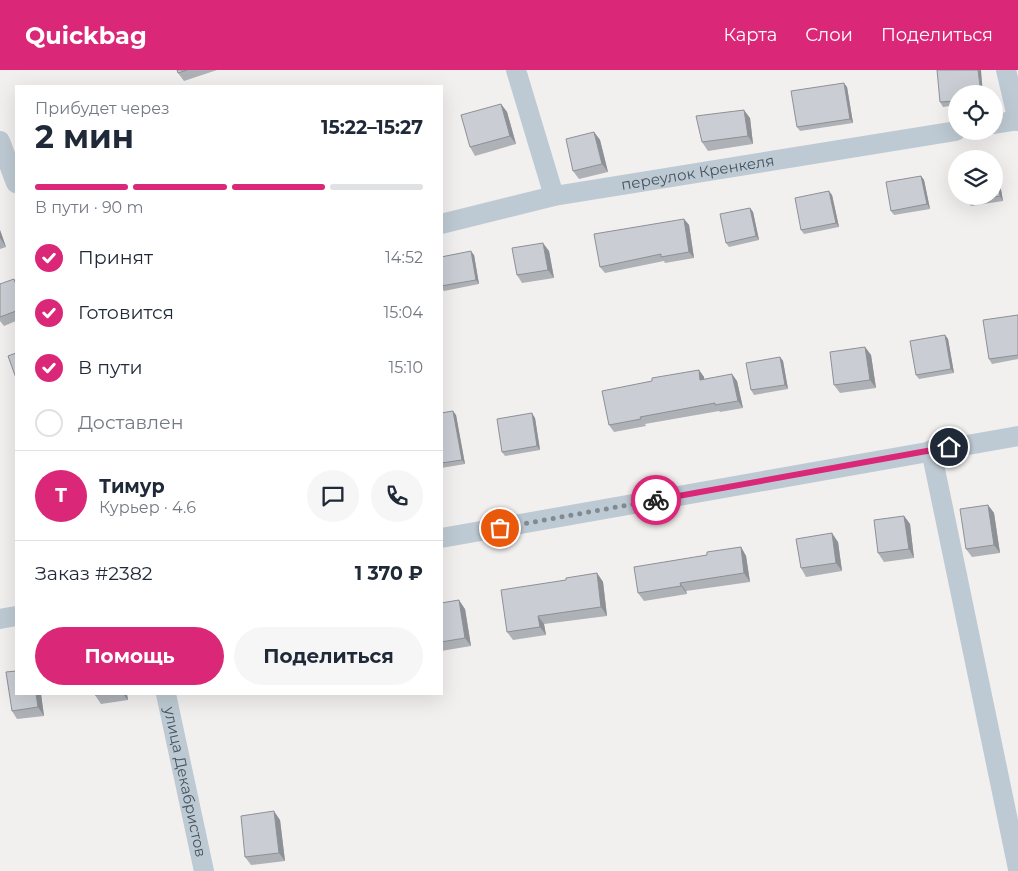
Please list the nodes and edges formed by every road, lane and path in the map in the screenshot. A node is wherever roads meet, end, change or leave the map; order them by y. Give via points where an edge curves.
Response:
1 (516, 70) edge
2 (1006, 70) edge
3 (1018, 121) edge
4 (1003, 123) edge
5 (948, 131) edge
6 (0, 141) edge
7 (15, 180) edge
8 (554, 196) junction
9 (443, 224) edge
10 (1018, 436) edge
11 (931, 450) junction
12 (443, 538) edge
13 (15, 616) edge
14 (0, 619) edge
15 (166, 695) edge
16 (1018, 869) edge
17 (204, 871) edge

1 - 8 street
2 - 3 street
3 - 4 street
5 - 8 street, переулок Кренкеля
6 - 7 street
8 - 9 street, переулок Кренкеля
10 - 11 street
11 - 12 street
11 - 16 street
13 - 14 street
15 - 17 street, улица Декабристов

